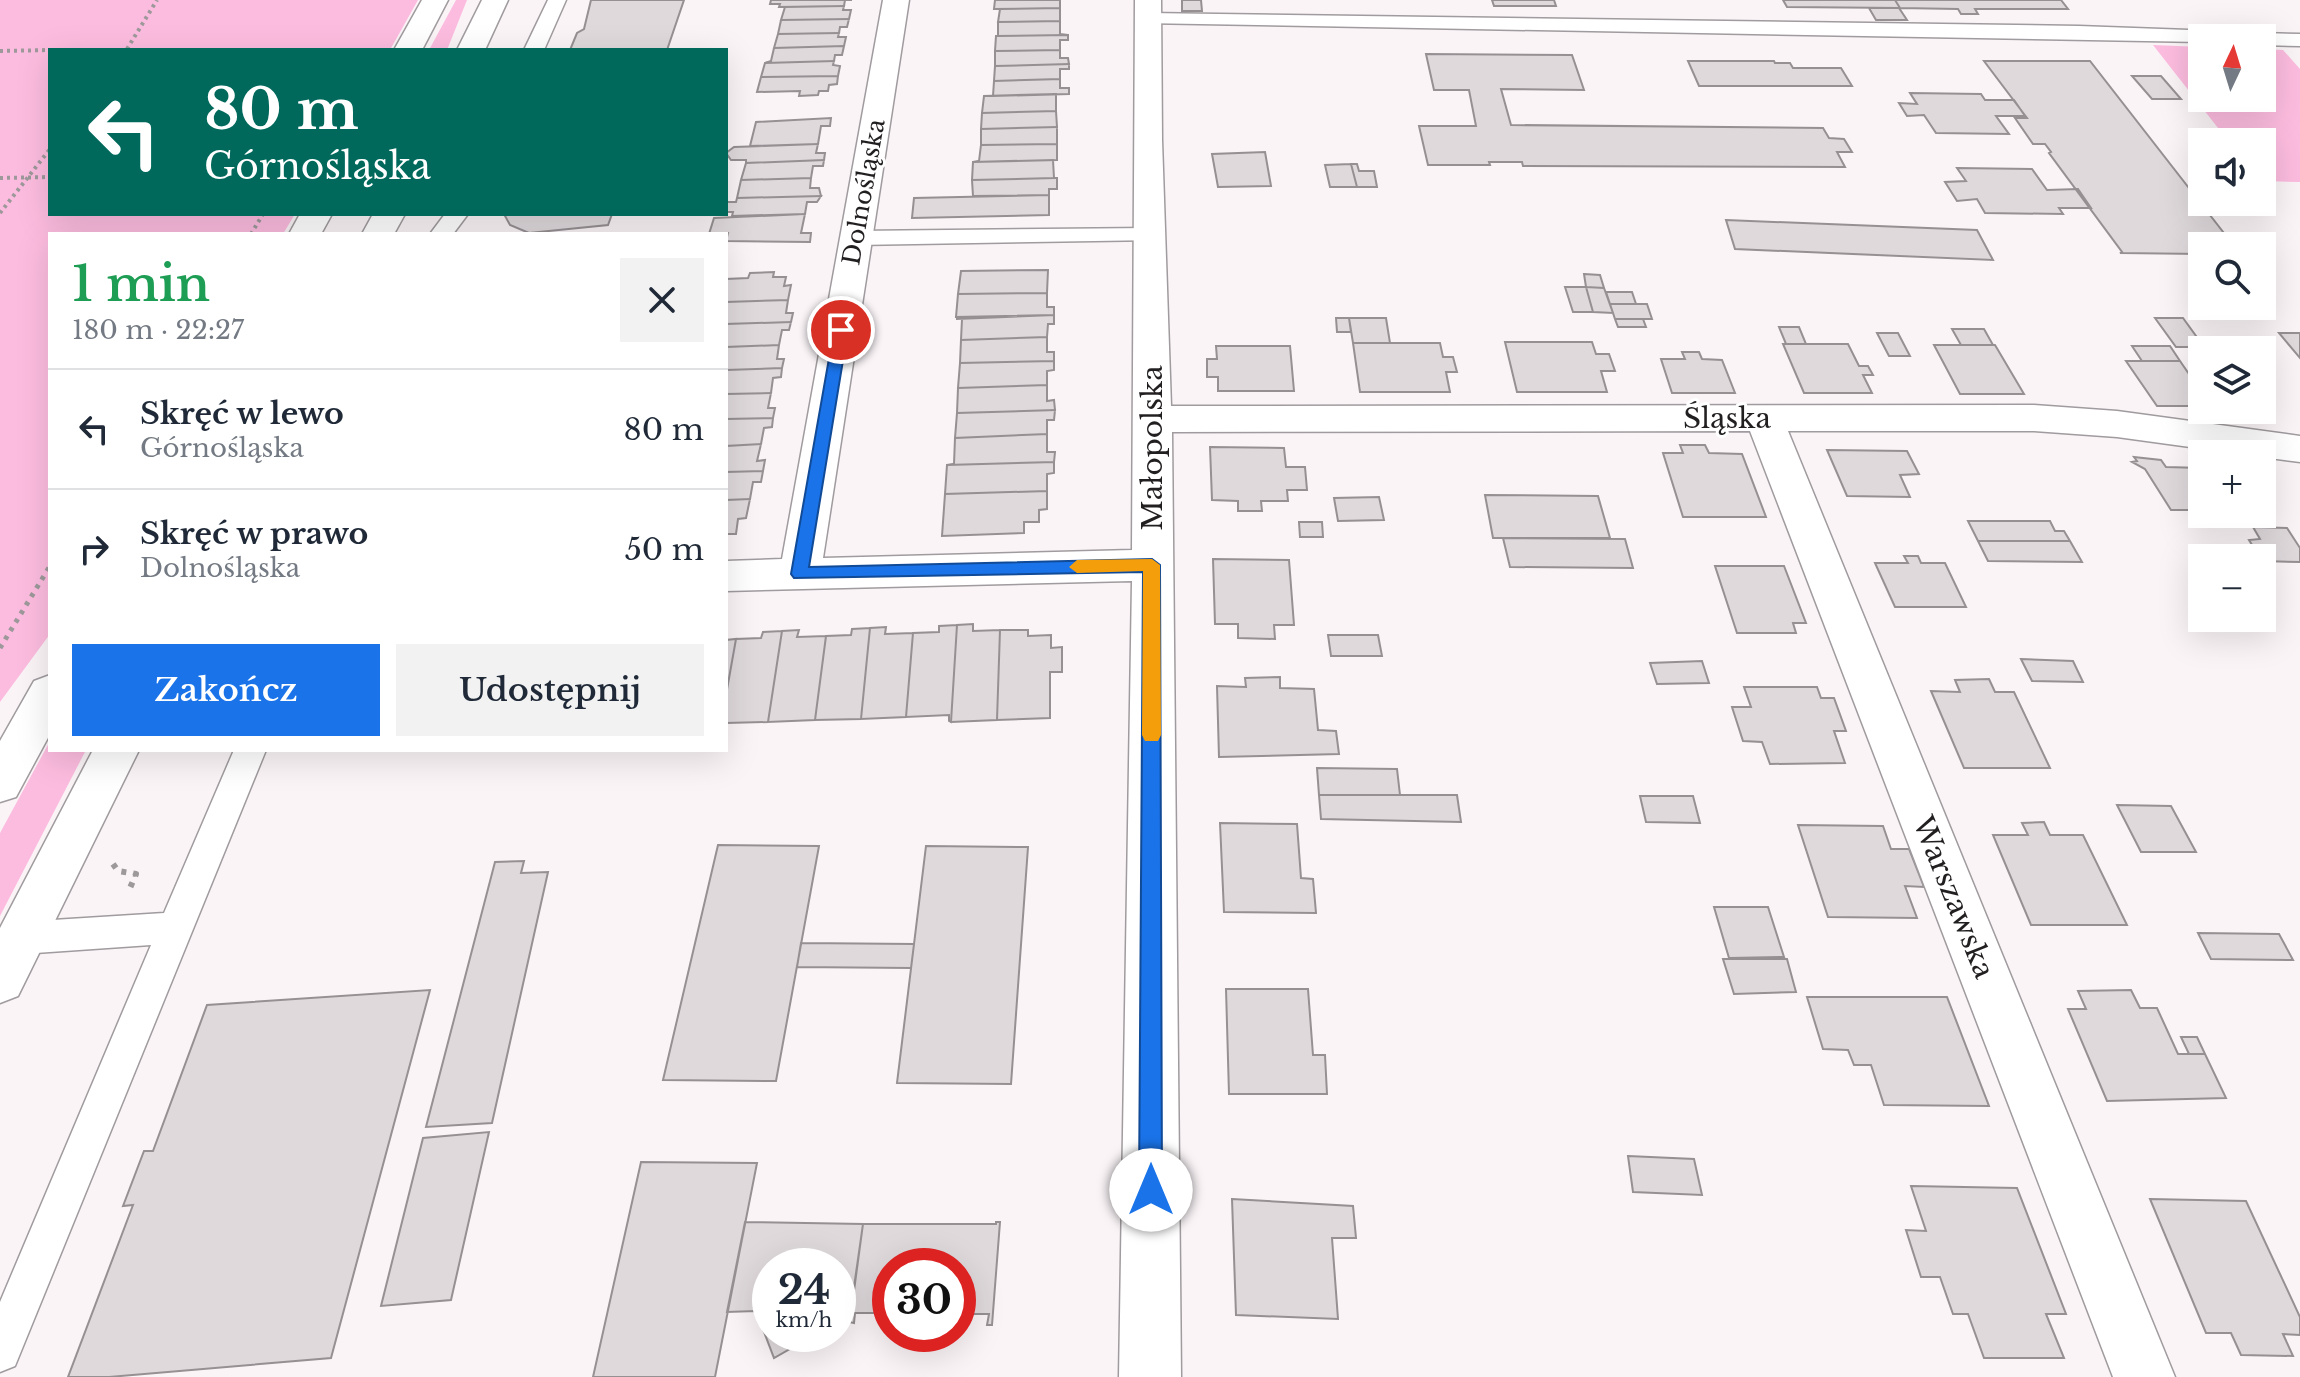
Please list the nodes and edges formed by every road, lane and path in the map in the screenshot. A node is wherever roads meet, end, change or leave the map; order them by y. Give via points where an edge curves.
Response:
1 (157, 0) edge
2 (435, 0) edge
3 (495, 0) edge
4 (557, 0) edge
5 (896, 0) edge
6 (1148, 9) edge
7 (2188, 36) edge
8 (2276, 39) edge
9 (2300, 40) edge
10 (128, 48) edge
11 (409, 48) edge
12 (472, 48) edge
13 (535, 48) edge
14 (48, 50) edge
15 (0, 51) edge
16 (48, 152) edge
17 (48, 177) edge
18 (0, 178) edge
19 (27, 178) junction
20 (0, 213) edge
21 (455, 216) edge
22 (443, 232) edge
23 (1149, 235) junction
24 (856, 238) junction
25 (1764, 418) junction
26 (1153, 419) junction
27 (2300, 449) edge
28 (1152, 565) junction
29 (48, 569) edge
30 (800, 574) junction
31 (728, 576) edge
32 (0, 648) edge
33 (48, 697) edge
34 (115, 752) edge
35 (249, 752) edge
36 (0, 783) edge
37 (114, 854) dead end
38 (175, 928) junction
39 (109, 932) junction
40 (10, 959) edge
41 (0, 1351) edge
42 (1150, 1377) edge
43 (2144, 1377) edge

1 - 10 path
2 - 11 street
3 - 12 street
4 - 13 lane
5 - 24 street, Dolnośląska
6 - 7 lane
6 - 23 street, Małopolska
8 - 9 lane
14 - 15 path
16 - 19 path
17 - 19 path
18 - 19 path
19 - 20 path
21 - 22 lane
23 - 24 lane
23 - 26 street, Małopolska
24 - 30 street, Dolnośląska
25 - 26 street, Śląska
25 - 27 street, Śląska via 2034,418
25 - 43 street, Warszawska
26 - 28 street, Małopolska
28 - 30 street
28 - 42 street, Małopolska
29 - 32 path
30 - 31 street
33 - 36 street
34 - 40 street
35 - 38 lane
37 - 39 path via 118,871 136,874
38 - 39 lane
38 - 41 lane
39 - 40 lane

